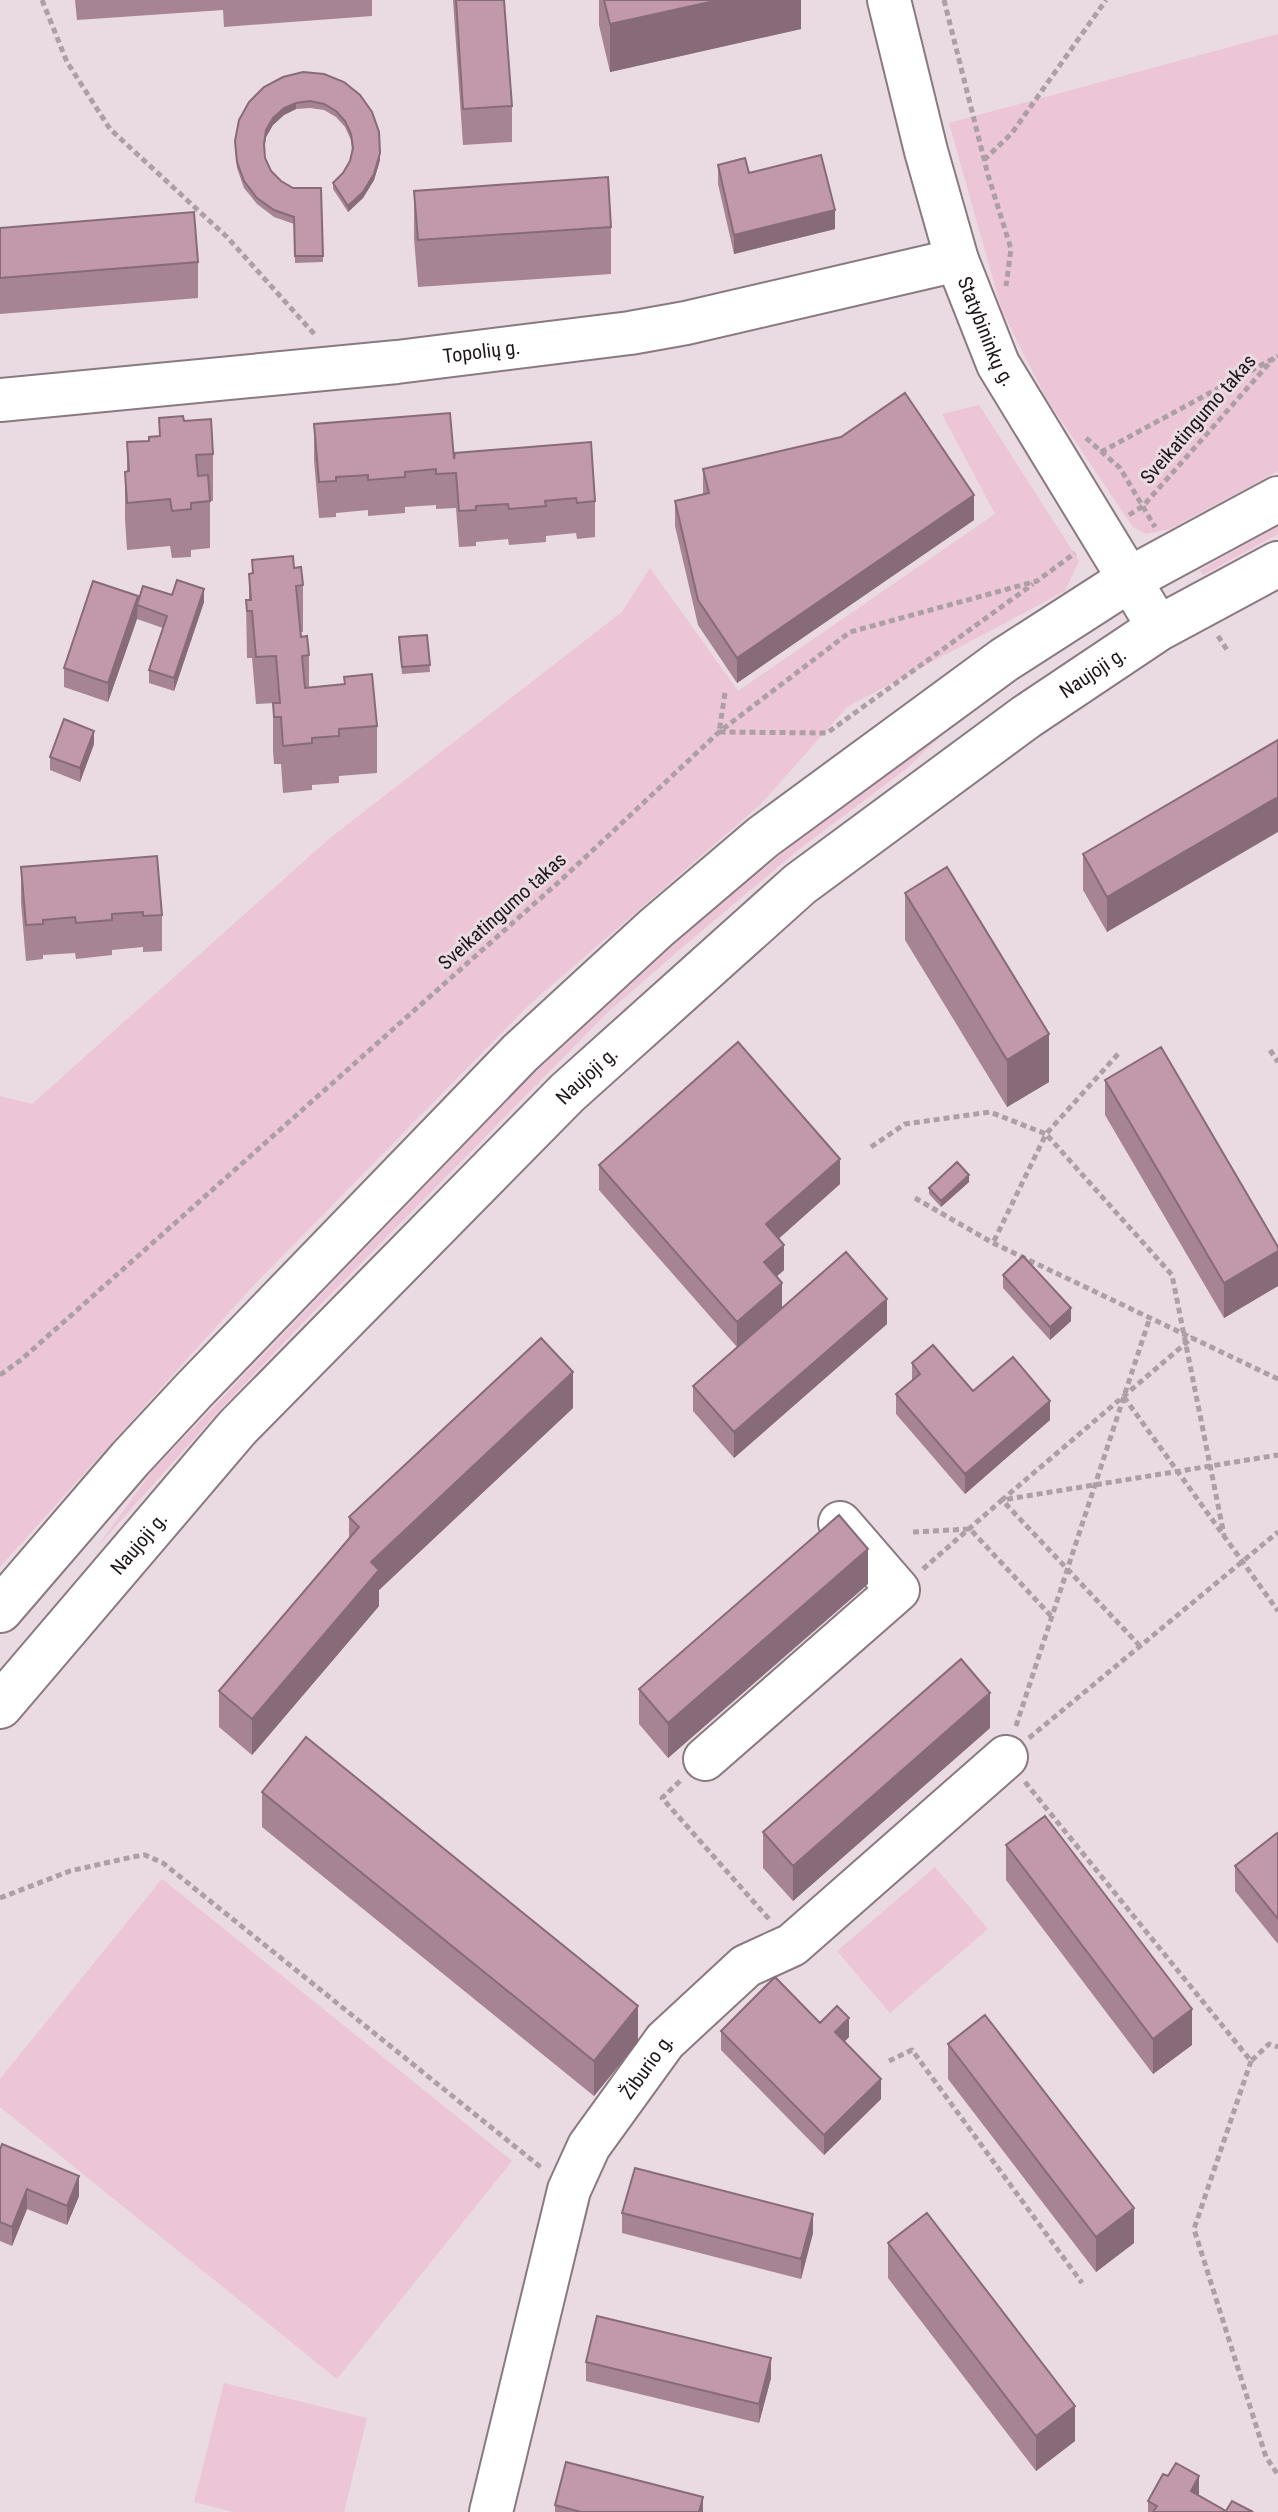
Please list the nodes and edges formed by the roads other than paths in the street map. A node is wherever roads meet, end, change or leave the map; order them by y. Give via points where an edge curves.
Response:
1 (889, 0) edge
2 (957, 260) junction
3 (0, 400) edge
4 (1278, 499) edge
5 (1278, 564) edge
6 (1130, 579) junction
7 (1159, 628) junction
8 (840, 1523) edge
9 (0, 1610) edge
10 (0, 1706) edge
11 (1006, 1757) road end
12 (705, 1759) road end
13 (491, 2512) edge

1 - 2 street, Statybininkų g.
2 - 3 street, Topolių g. via 630,333 341,368
2 - 6 street, Statybininkų g. via 998,364
4 - 6 main road
5 - 7 main road, Naujoji g.
6 - 7 street, Statybininkų g.
6 - 9 main road via 884,746 763,837 656,928 520,1053 194,1390
7 - 10 main road, Naujoji g. via 1026,717 800,884 567,1093 237,1428
8 - 12 street via 898,1590
11 - 13 street, Žiburio g. via 792,1945 746,1966 665,2041 589,2146 569,2190

